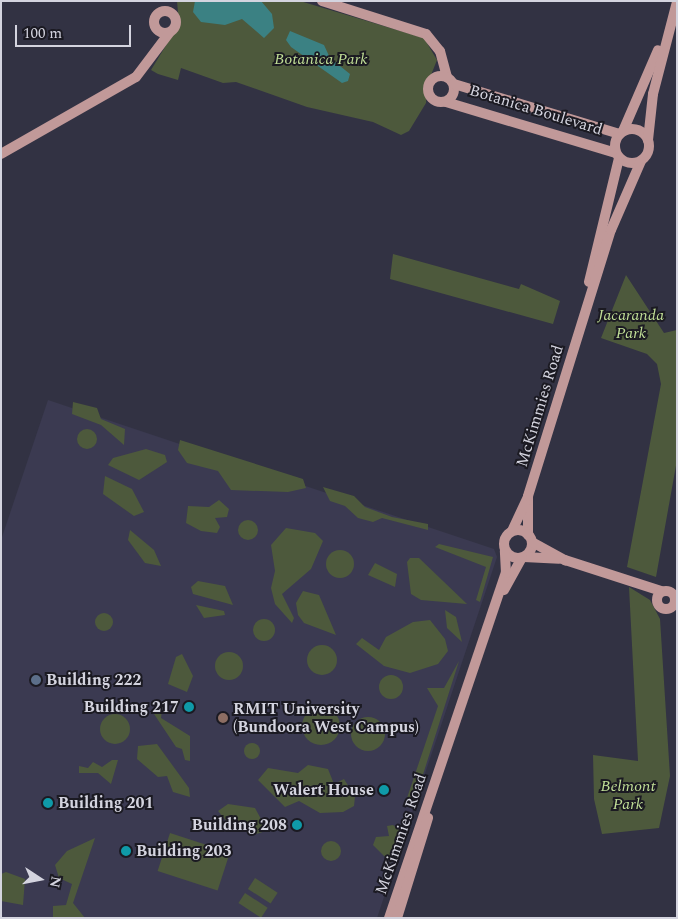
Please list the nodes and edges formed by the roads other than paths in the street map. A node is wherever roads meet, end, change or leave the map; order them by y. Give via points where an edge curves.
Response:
1 (173, 1) edge
2 (322, 1) edge
3 (677, 2) edge
4 (164, 10) junction
5 (175, 15) junction
6 (670, 24) junction
7 (158, 30) junction
8 (170, 32) junction
9 (159, 48) junction
10 (445, 80) junction
11 (446, 102) junction
12 (534, 109) junction
13 (530, 124) junction
14 (621, 132) junction
15 (648, 140) junction
16 (1, 154) edge
17 (617, 155) junction
18 (640, 161) junction
19 (582, 325) junction
20 (528, 496) junction
21 (512, 531) junction
22 (530, 538) junction
23 (505, 551) junction
24 (523, 558) junction
25 (565, 560) junction
26 (635, 584) junction
27 (661, 591) junction
28 (675, 600) edge
29 (496, 603) junction
30 (657, 603) junction
31 (442, 761) junction
32 (389, 918) edge
33 (397, 918) edge

1 - 4 main road
1 - 5 main road
2 - 10 main road via 426,34 441,58
3 - 6 main road
4 - 5 main road
4 - 7 main road via 155,17
5 - 8 main road via 176,25
6 - 14 main road
6 - 15 main road via 653,94
7 - 8 main road
7 - 9 main road
8 - 9 main road
9 - 16 main road via 131,80
10 - 11 main road via 454,93
10 - 11 main road via 430,82 429,94 436,102
10 - 12 main road, Botanica Boulevard
11 - 13 main road, Botanica Boulevard
12 - 13 main road
12 - 14 main road, Botanica Boulevard
13 - 17 main road, Botanica Boulevard
14 - 15 main road via 635,129
14 - 17 main road
15 - 18 main road via 647,154
17 - 18 main road via 629,164
17 - 19 main road, McKimmies Road
18 - 19 main road, McKimmies Road via 612,230
19 - 20 main road, McKimmies Road
20 - 21 main road, McKimmies Road
20 - 22 main road, McKimmies Road
21 - 22 main road
21 - 23 main road, McKimmies Road via 504,540
22 - 24 main road, McKimmies Road
22 - 25 main road
23 - 24 main road
23 - 29 main road, McKimmies Road via 506,570
24 - 25 main road
24 - 29 main road, McKimmies Road
25 - 26 main road
26 - 27 main road
26 - 30 main road
27 - 28 main road
27 - 30 main road
28 - 30 main road via 666,609
29 - 31 main road, McKimmies Road
31 - 32 main road, McKimmies Road
31 - 33 main road, McKimmies Road

